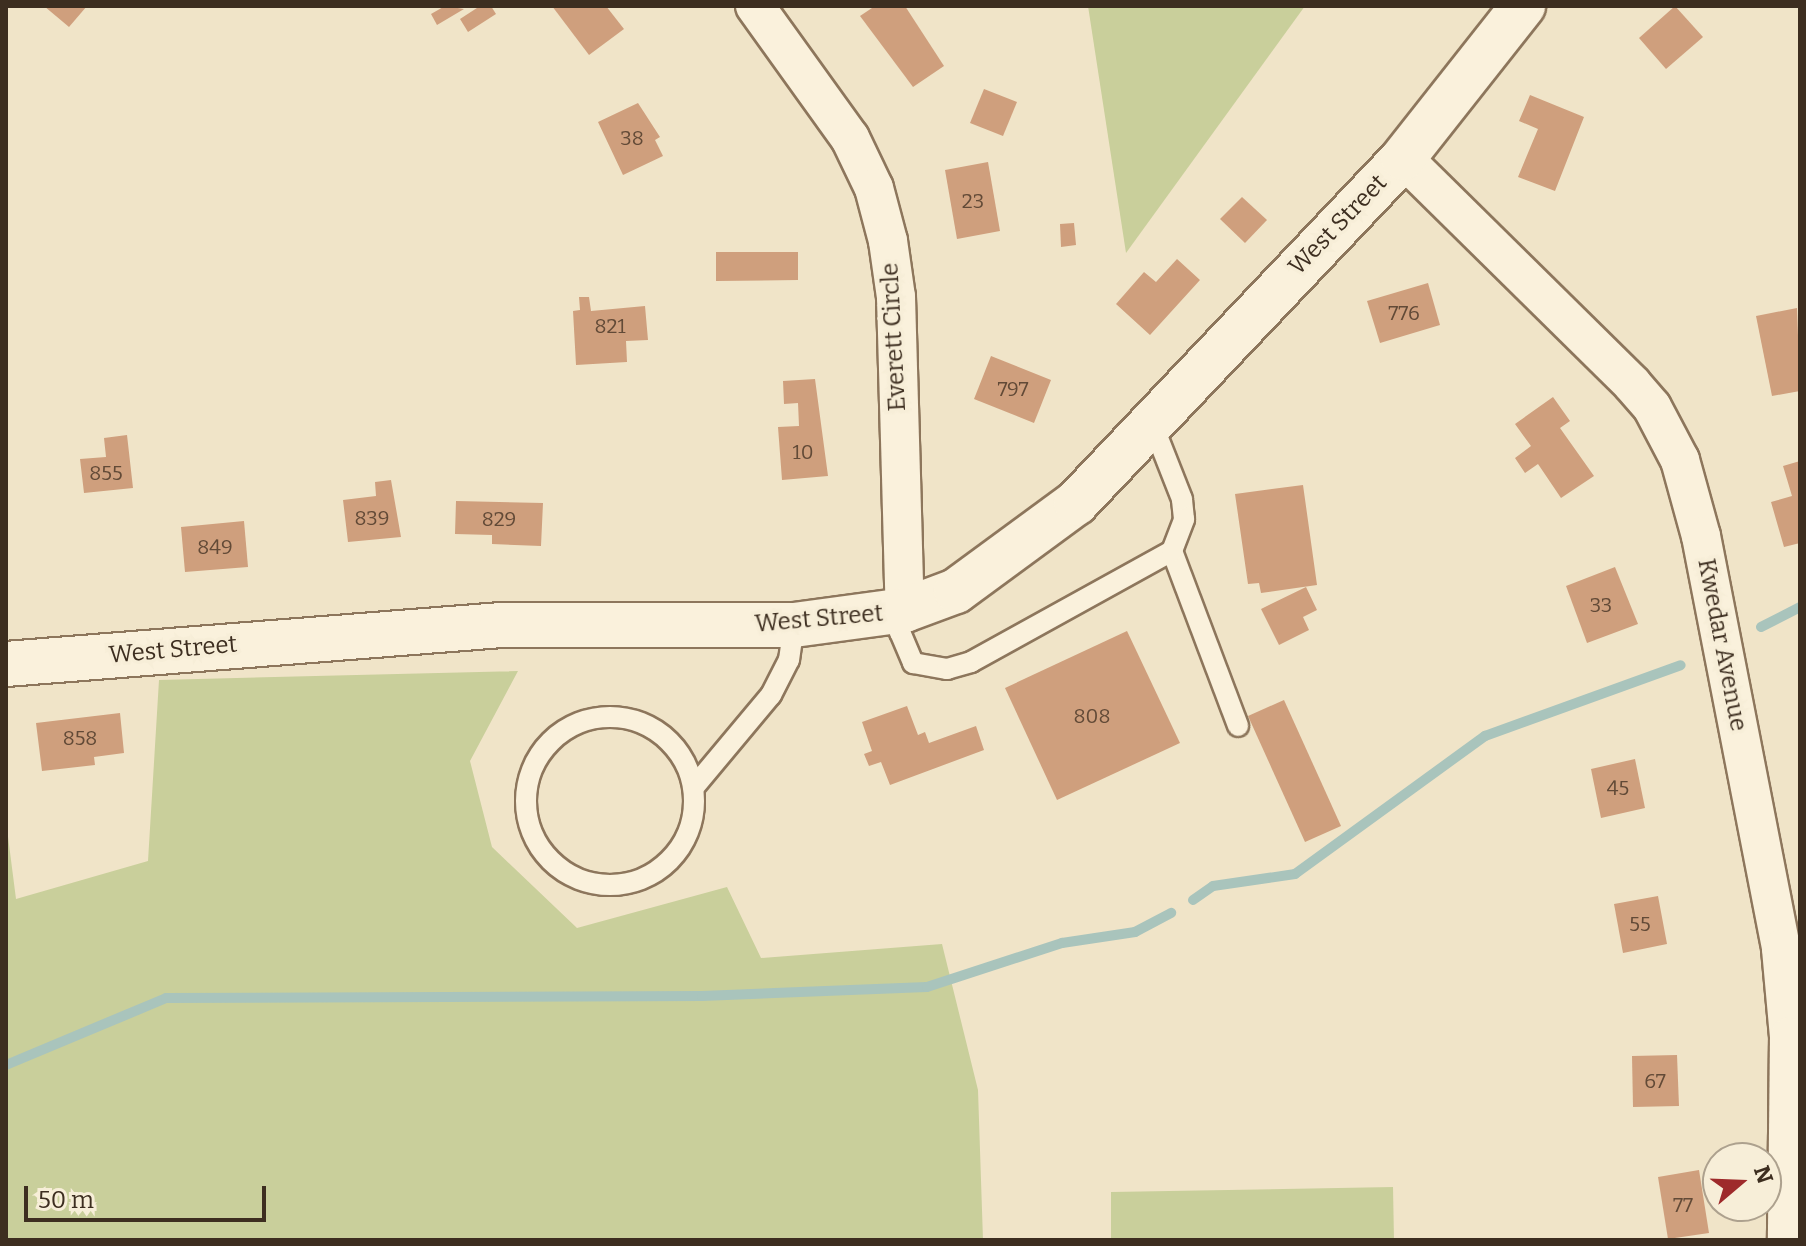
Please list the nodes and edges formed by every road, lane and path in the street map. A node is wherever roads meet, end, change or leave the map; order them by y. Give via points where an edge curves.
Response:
1 (755, 6) edge
2 (1523, 6) edge
3 (1403, 158) junction
4 (1152, 423) junction
5 (1172, 551) junction
6 (905, 610) junction
7 (794, 625) junction
8 (6, 664) edge
9 (1238, 726) dead end
10 (694, 787) junction
11 (1794, 1184) edge
12 (1787, 1240) edge

1 - 6 street, Everett Circle via 850,138 874,188 888,241 896,297
2 - 3 street, West Street
3 - 4 street, West Street
3 - 11 street, Kwedar Avenue via 1632,384 1652,407 1680,460 1701,536 1781,949
4 - 5 lane via 1182,499 1184,519
4 - 6 street, West Street via 1076,503 1011,556 956,591
5 - 6 lane via 971,662 947,669 913,663 900,632
5 - 9 lane
6 - 7 street, West Street
7 - 8 street, West Street via 502,625
7 - 10 lane via 789,660 771,695
10 - 10 lane via 694,814 686,840 649,877 623,885 596,885 571,877 548,859 532,834 525,805 529,776 542,750 563,729 590,718 619,716 647,725 677,751
11 - 12 street, Kwedar Avenue

